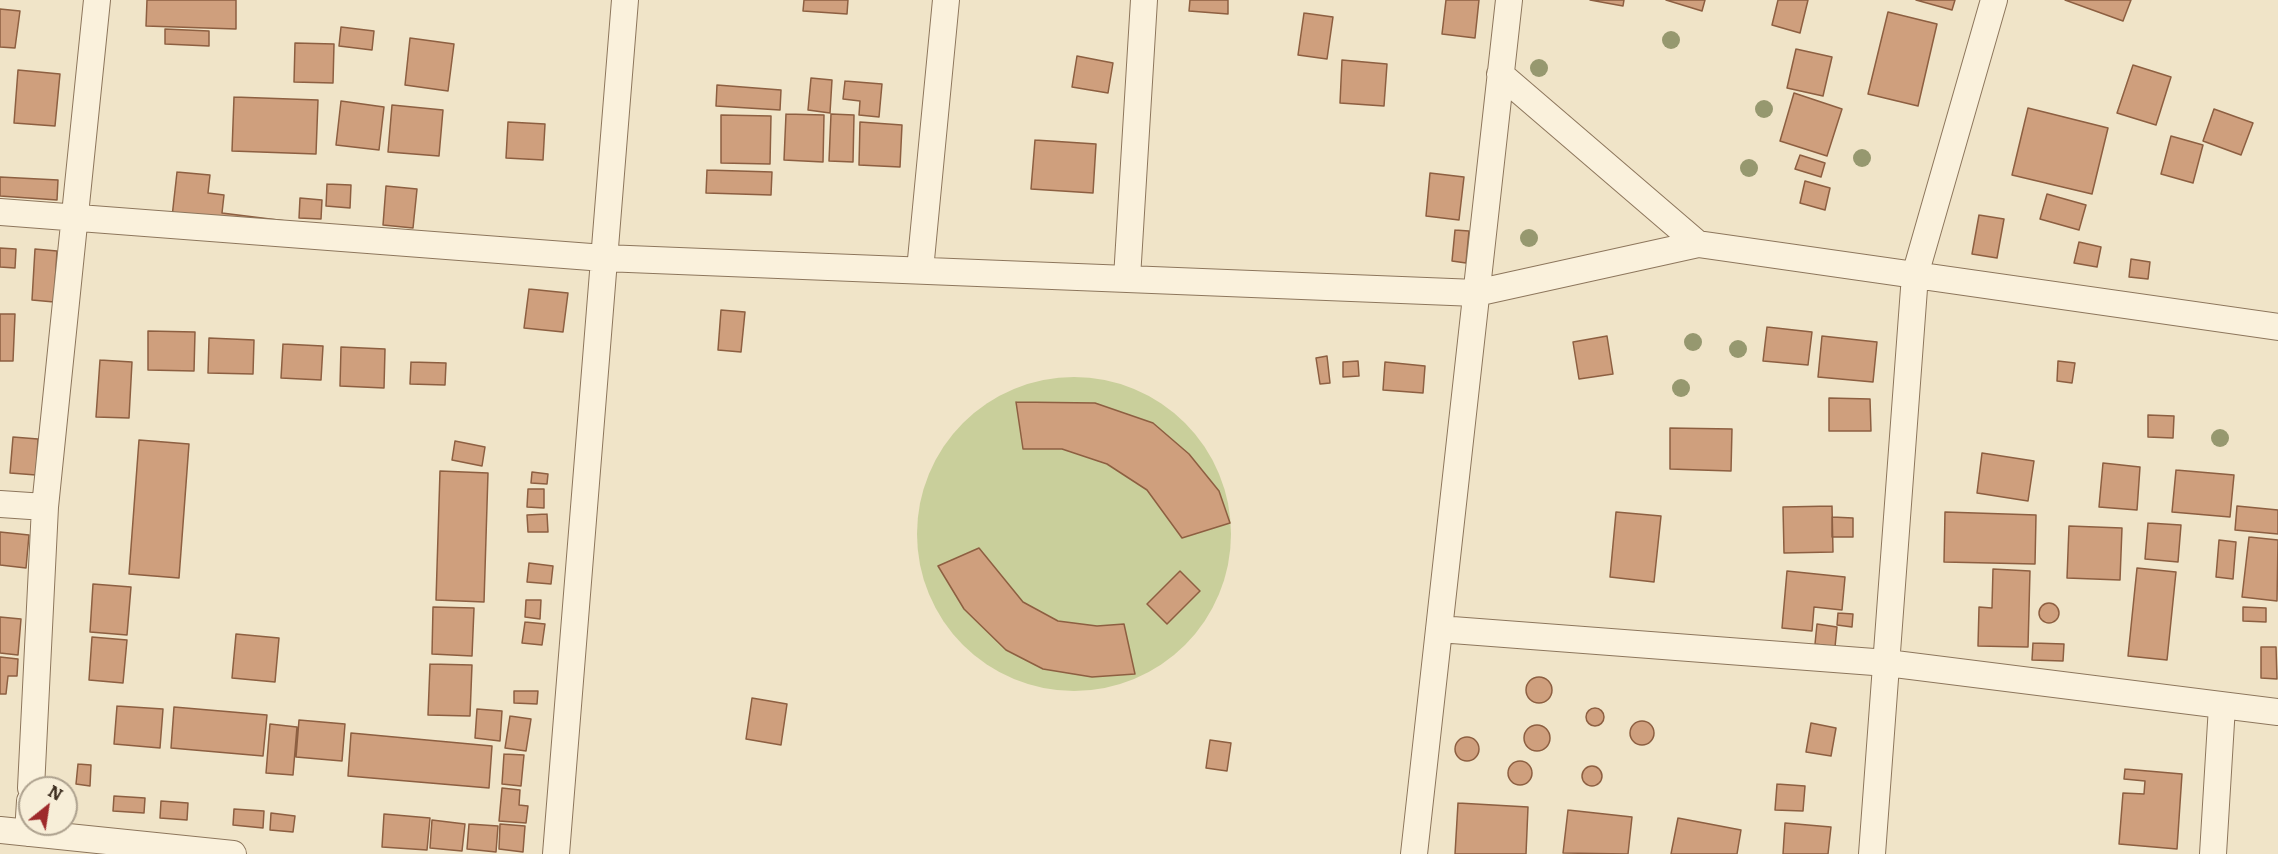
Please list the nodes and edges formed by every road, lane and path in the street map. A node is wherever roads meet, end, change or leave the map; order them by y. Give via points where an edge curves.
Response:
1 (98, 0) edge
2 (625, 0) edge
3 (946, 0) edge
4 (1144, 0) edge
5 (1509, 0) edge
6 (1994, 0) edge
7 (1500, 74) junction
8 (0, 212) edge
9 (77, 218) junction
10 (1698, 244) junction
11 (604, 258) junction
12 (920, 270) junction
13 (1916, 275) junction
14 (1127, 278) junction
15 (1476, 293) junction
16 (2278, 327) edge
17 (0, 504) edge
18 (45, 507) junction
19 (1439, 629) junction
20 (1887, 663) junction
21 (2222, 706) junction
22 (2278, 711) edge
23 (32, 776) edge
24 (0, 830) edge
25 (18, 832) edge
26 (57, 836) edge
27 (233, 854) edge
28 (556, 854) edge
29 (1414, 854) edge
30 (1872, 854) edge
31 (2213, 854) edge

1 - 9 street
2 - 11 street
3 - 12 street
4 - 14 street
5 - 7 street
6 - 13 street
7 - 10 street
7 - 15 street
8 - 9 street
9 - 11 street
9 - 18 street
10 - 13 street
10 - 15 street
11 - 12 street
11 - 28 street
12 - 14 street
13 - 16 street
13 - 20 street
14 - 15 street
15 - 19 street
17 - 18 street
18 - 23 street
19 - 20 street
19 - 29 street
20 - 21 street
20 - 30 street
21 - 22 street
21 - 31 street
24 - 25 street
26 - 27 street

